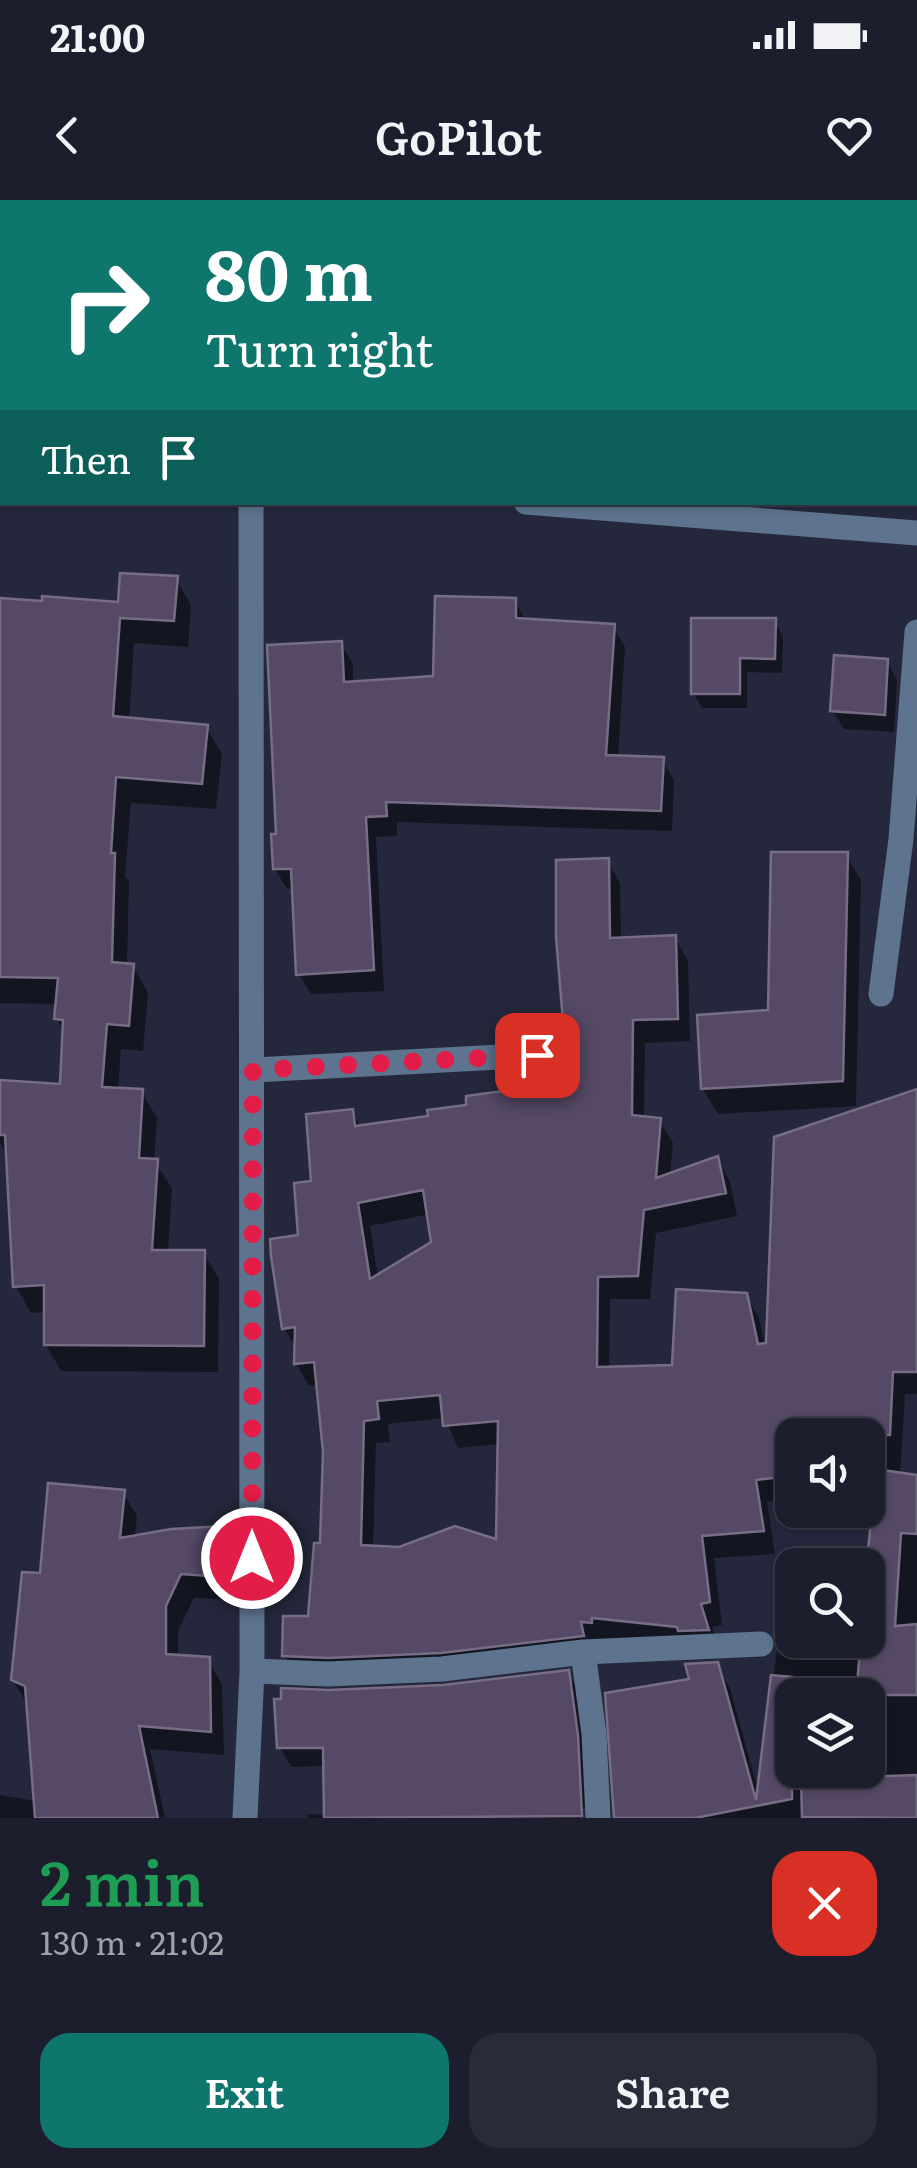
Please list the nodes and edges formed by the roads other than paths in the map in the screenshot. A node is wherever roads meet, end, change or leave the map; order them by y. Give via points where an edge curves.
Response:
1 (251, 505) edge
2 (564, 505) edge
3 (917, 533) edge
4 (917, 632) edge
5 (909, 840) edge
6 (881, 994) dead end
7 (537, 1055) dead end
8 (253, 1070) junction
9 (761, 1644) dead end
10 (583, 1652) junction
11 (252, 1671) junction
12 (245, 1818) edge
13 (598, 1818) edge

1 - 8 street
2 - 3 street
4 - 5 street
5 - 6 street
7 - 8 street
8 - 11 street
9 - 10 street
10 - 11 street via 442,1669
10 - 13 street
11 - 12 street

